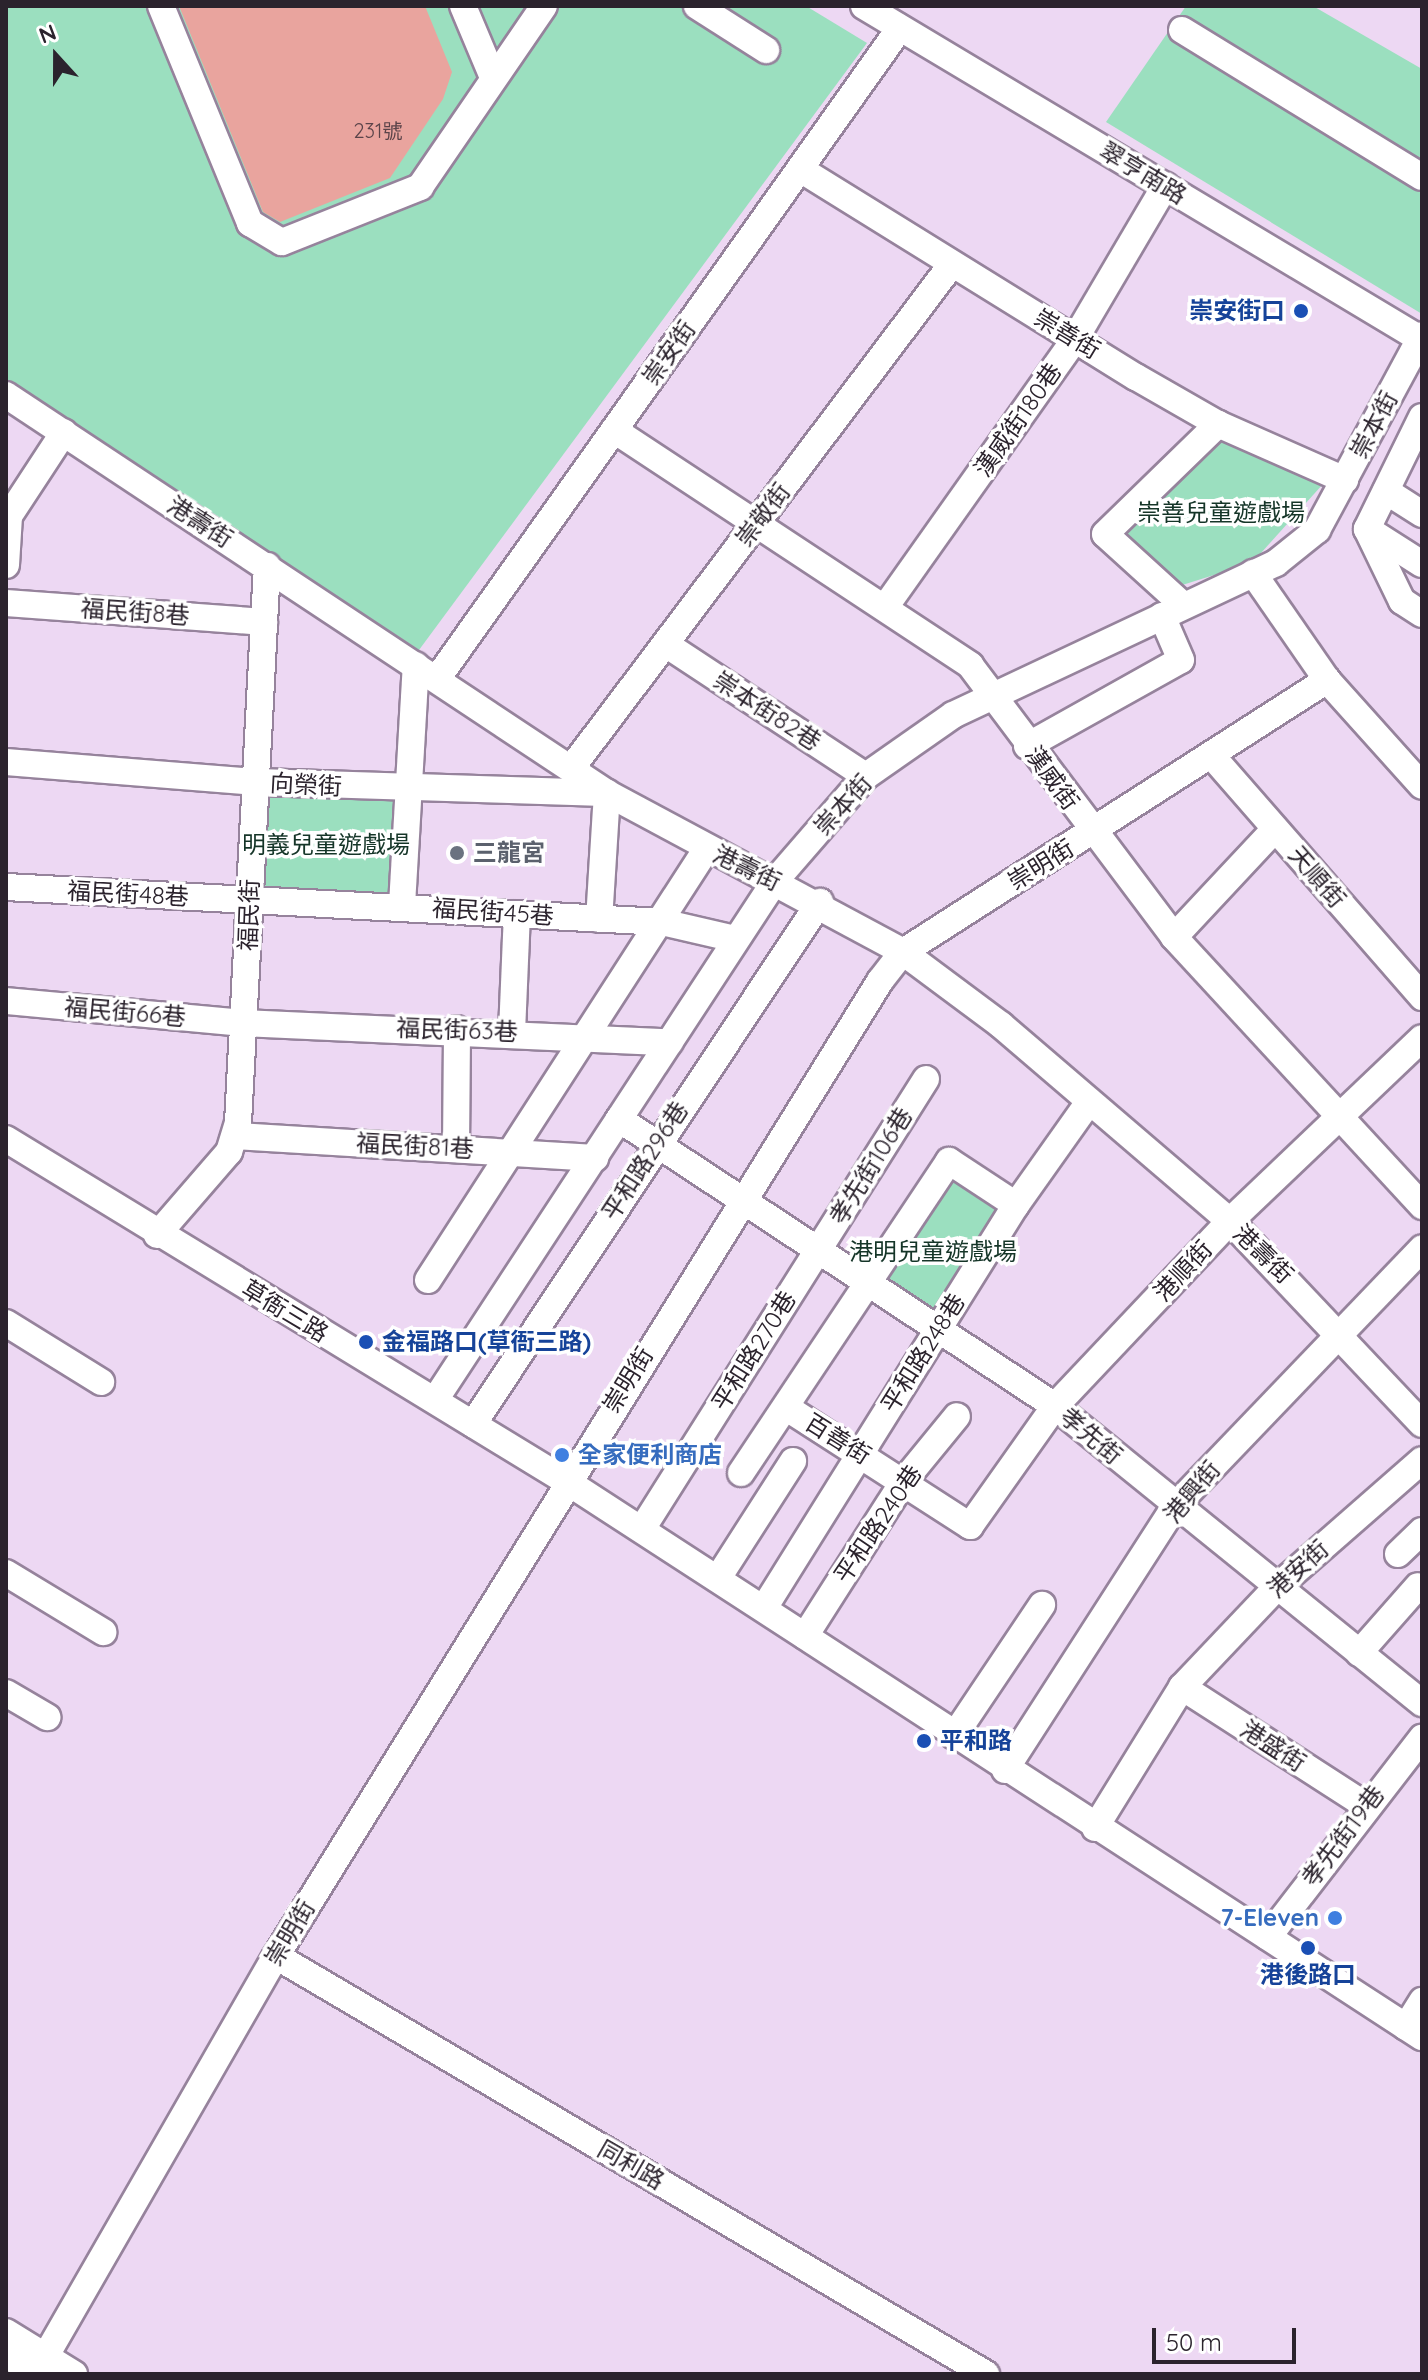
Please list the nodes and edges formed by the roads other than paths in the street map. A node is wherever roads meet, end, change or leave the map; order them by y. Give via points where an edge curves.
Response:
1 (161, 6) edge
2 (463, 6) edge
3 (544, 6) edge
4 (697, 6) edge
5 (864, 6) edge
6 (900, 28) junction
7 (1182, 30) dead end
8 (766, 50) dead end
9 (492, 75) junction
10 (800, 169) junction
11 (1422, 177) edge
12 (1165, 186) junction
13 (952, 264) junction
14 (1421, 338) edge
15 (1075, 339) junction
16 (6, 395) edge
17 (1422, 417) edge
18 (1218, 424) junction
19 (614, 430) junction
20 (64, 432) junction
21 (1414, 457) edge
22 (1345, 480) junction
23 (1386, 491) junction
24 (1422, 514) edge
25 (755, 525) junction
26 (1367, 529) junction
27 (1422, 564) edge
28 (6, 565) edge
29 (267, 566) junction
30 (1253, 573) junction
31 (6, 603) edge
32 (886, 606) junction
33 (1172, 611) junction
34 (1422, 614) edge
35 (264, 622) junction
36 (667, 645) junction
37 (427, 672) junction
38 (1327, 680) junction
39 (997, 694) junction
40 (1027, 746) junction
41 (1212, 756) junction
42 (6, 762) edge
43 (573, 766) junction
44 (866, 776) junction
45 (255, 782) junction
46 (1422, 786) edge
47 (409, 790) junction
48 (607, 793) junction
49 (1275, 829) junction
50 (1092, 833) junction
51 (707, 848) junction
52 (775, 881) junction
53 (6, 887) edge
54 (249, 900) junction
55 (820, 902) junction
56 (402, 905) junction
57 (517, 914) junction
58 (599, 919) junction
59 (662, 922) junction
60 (1174, 937) junction
61 (735, 939) junction
62 (903, 952) junction
63 (1422, 997) edge
64 (6, 1001) edge
65 (244, 1023) junction
66 (457, 1029) junction
67 (512, 1032) junction
68 (589, 1036) junction
69 (1422, 1038) edge
70 (670, 1042) junction
71 (926, 1079) dead end
72 (1089, 1102) junction
73 (1340, 1116) junction
74 (619, 1119) junction
75 (236, 1136) junction
76 (6, 1139) edge
77 (655, 1144) junction
78 (456, 1149) junction
79 (517, 1152) junction
80 (595, 1158) junction
81 (740, 1198) junction
82 (1016, 1205) junction
83 (1422, 1206) edge
84 (1230, 1221) junction
85 (157, 1235) junction
86 (1422, 1248) edge
87 (816, 1253) junction
88 (428, 1280) dead end
89 (866, 1285) junction
90 (6, 1323) edge
91 (1337, 1329) junction
92 (936, 1330) junction
93 (101, 1382) dead end
94 (435, 1400) junction
95 (1055, 1406) junction
96 (787, 1408) junction
97 (957, 1416) dead end
98 (473, 1424) junction
99 (1422, 1424) edge
100 (861, 1453) junction
101 (1422, 1460) edge
102 (793, 1461) dead end
103 (741, 1473) dead end
104 (566, 1481) junction
105 (903, 1482) junction
106 (1175, 1506) junction
107 (970, 1526) joint
108 (642, 1529) junction
109 (1422, 1531) edge
110 (1398, 1554) dead end
111 (6, 1573) edge
112 (718, 1578) junction
113 (1418, 1586) dead end
114 (1276, 1588) junction
115 (1042, 1605) dead end
116 (764, 1608) junction
117 (103, 1632) dead end
118 (805, 1636) junction
119 (1359, 1653) junction
120 (1182, 1687) junction
121 (6, 1693) edge
122 (1422, 1703) edge
123 (47, 1717) dead end
124 (954, 1736) junction
125 (1422, 1738) edge
126 (1005, 1770) junction
127 (1365, 1805) junction
128 (1095, 1828) junction
129 (1268, 1937) junction
130 (276, 1956) junction
131 (1422, 2001) edge
132 (1414, 2032) edge
133 (6, 2332) edge
134 (6, 2355) edge
135 (40, 2368) edge
136 (974, 2371) edge
137 (74, 2374) edge

1 - 9 street via 250,223 282,242 420,187
2 - 9 street
3 - 9 street
4 - 8 street
5 - 6 street, 翠亨南路
6 - 10 street, 崇安街
6 - 12 street, 翠亨南路
7 - 11 street
10 - 13 street, 崇善街
10 - 19 street, 崇安街
12 - 14 street, 翠亨南路
12 - 15 street, 漢威街180巷
13 - 15 street, 崇善街
13 - 25 street, 崇敬街
14 - 22 street, 崇本街
15 - 18 street, 崇善街
15 - 32 street, 漢威街180巷
16 - 20 street, 港壽街
17 - 21 street
18 - 22 street, 崇善街
18 - 33 street via 1105,534
19 - 25 street, 漢威街
19 - 37 street, 崇安街
20 - 28 street via 9,516
20 - 29 street, 港壽街
21 - 23 street
22 - 30 street, 崇本街 via 1317,530
23 - 24 street
23 - 26 street
25 - 32 street, 漢威街
25 - 36 street, 崇敬街
26 - 27 street
26 - 34 street via 1402,601
29 - 35 street, 福民街
29 - 37 street, 港壽街
30 - 33 street, 崇本街
30 - 38 street
31 - 35 street, 福民街8巷
32 - 39 street, 漢威街 via 970,665
33 - 39 street, 崇本街
33 - 40 street via 1181,660
35 - 45 street, 福民街
36 - 43 street, 崇敬街
36 - 44 street, 崇本街82巷
37 - 43 street, 港壽街
37 - 47 street
38 - 41 street, 崇明街
38 - 46 street
39 - 40 street, 漢威街
39 - 44 street, 崇本街
40 - 50 street, 漢威街
41 - 49 street, 天順街
41 - 50 street, 崇明街
42 - 45 street, 向榮街
43 - 48 street, 港壽街
44 - 52 street, 崇本街
45 - 47 street, 向榮街
45 - 54 street, 福民街
47 - 48 street, 向榮街
47 - 56 street
48 - 51 street, 港壽街
48 - 58 street
49 - 60 street
49 - 63 street, 天順街
50 - 60 street, 漢威街
50 - 62 street, 崇明街
51 - 52 street, 港壽街
51 - 59 street
52 - 55 street, 港壽街
52 - 61 street, 崇本街
53 - 54 street, 福民街48巷
54 - 56 street, 福民街45巷
54 - 65 street, 福民街
55 - 62 street, 港壽街
55 - 77 street, 平和路296巷
56 - 57 street, 福民街45巷
57 - 58 street, 福民街45巷
57 - 67 street
58 - 59 street, 福民街45巷
59 - 61 street, 福民街45巷
59 - 68 street
60 - 73 street, 漢威街
61 - 70 street, 崇本街
62 - 72 street, 港壽街
62 - 81 street, 崇明街
64 - 65 street, 福民街66巷
65 - 66 street, 福民街63巷
65 - 75 street, 福民街
66 - 67 street, 福民街63巷
66 - 78 street
67 - 68 street, 福民街63巷
68 - 70 street, 福民街63巷
68 - 79 street
69 - 73 street, 港順街
70 - 74 street, 崇本街
71 - 87 street, 孝先街106巷
72 - 82 street, 平和路248巷
72 - 84 street, 港壽街
73 - 83 street, 漢威街
73 - 84 street, 港順街
74 - 77 street, 孝先街
74 - 80 street, 崇本街
75 - 78 street, 福民街81巷
75 - 85 street
76 - 85 street, 草衙三路
77 - 81 street, 孝先街
77 - 98 street, 平和路296巷
78 - 79 street, 福民街81巷
79 - 80 street, 福民街81巷
79 - 88 street
80 - 94 street, 崇本街
81 - 87 street, 孝先街
81 - 104 street, 崇明街
82 - 89 street, 百善街 via 949,1161
82 - 92 street, 平和路248巷
84 - 91 street, 港壽街
84 - 95 street, 港順街
85 - 94 street, 草衙三路
86 - 91 street, 港興街
87 - 89 street, 孝先街
87 - 108 street, 平和路270巷
89 - 92 street, 孝先街
89 - 96 street, 百善街
90 - 93 street
91 - 99 street, 港壽街
91 - 106 street, 港興街
92 - 95 street, 孝先街
92 - 100 street, 平和路248巷
94 - 98 street, 草衙三路
95 - 106 street, 孝先街
95 - 107 street, 港順街
96 - 100 street, 百善街
96 - 103 street
97 - 105 street, 平和路240巷
98 - 104 street, 草衙三路
100 - 105 street, 百善街
100 - 116 street, 平和路248巷
101 - 114 street, 港安街
102 - 112 street
104 - 108 street
104 - 130 street, 崇明街
105 - 107 street, 百善街
105 - 118 street, 平和路240巷
106 - 114 street, 孝先街
106 - 126 street, 港興街
108 - 112 street
109 - 110 street
111 - 117 street
112 - 116 street
113 - 119 street
114 - 119 street, 孝先街
114 - 120 street, 港安街
115 - 124 street
116 - 118 street
118 - 124 street
119 - 122 street, 孝先街
120 - 127 street, 港盛街
120 - 128 street, 港安街
121 - 123 street
124 - 126 street
125 - 127 street, 孝先街19巷
126 - 128 street
127 - 129 street, 孝先街19巷
128 - 129 street
129 - 132 street
130 - 135 street, 崇明街
130 - 136 street, 同利路
131 - 132 street
133 - 135 street
134 - 135 street
135 - 137 street

